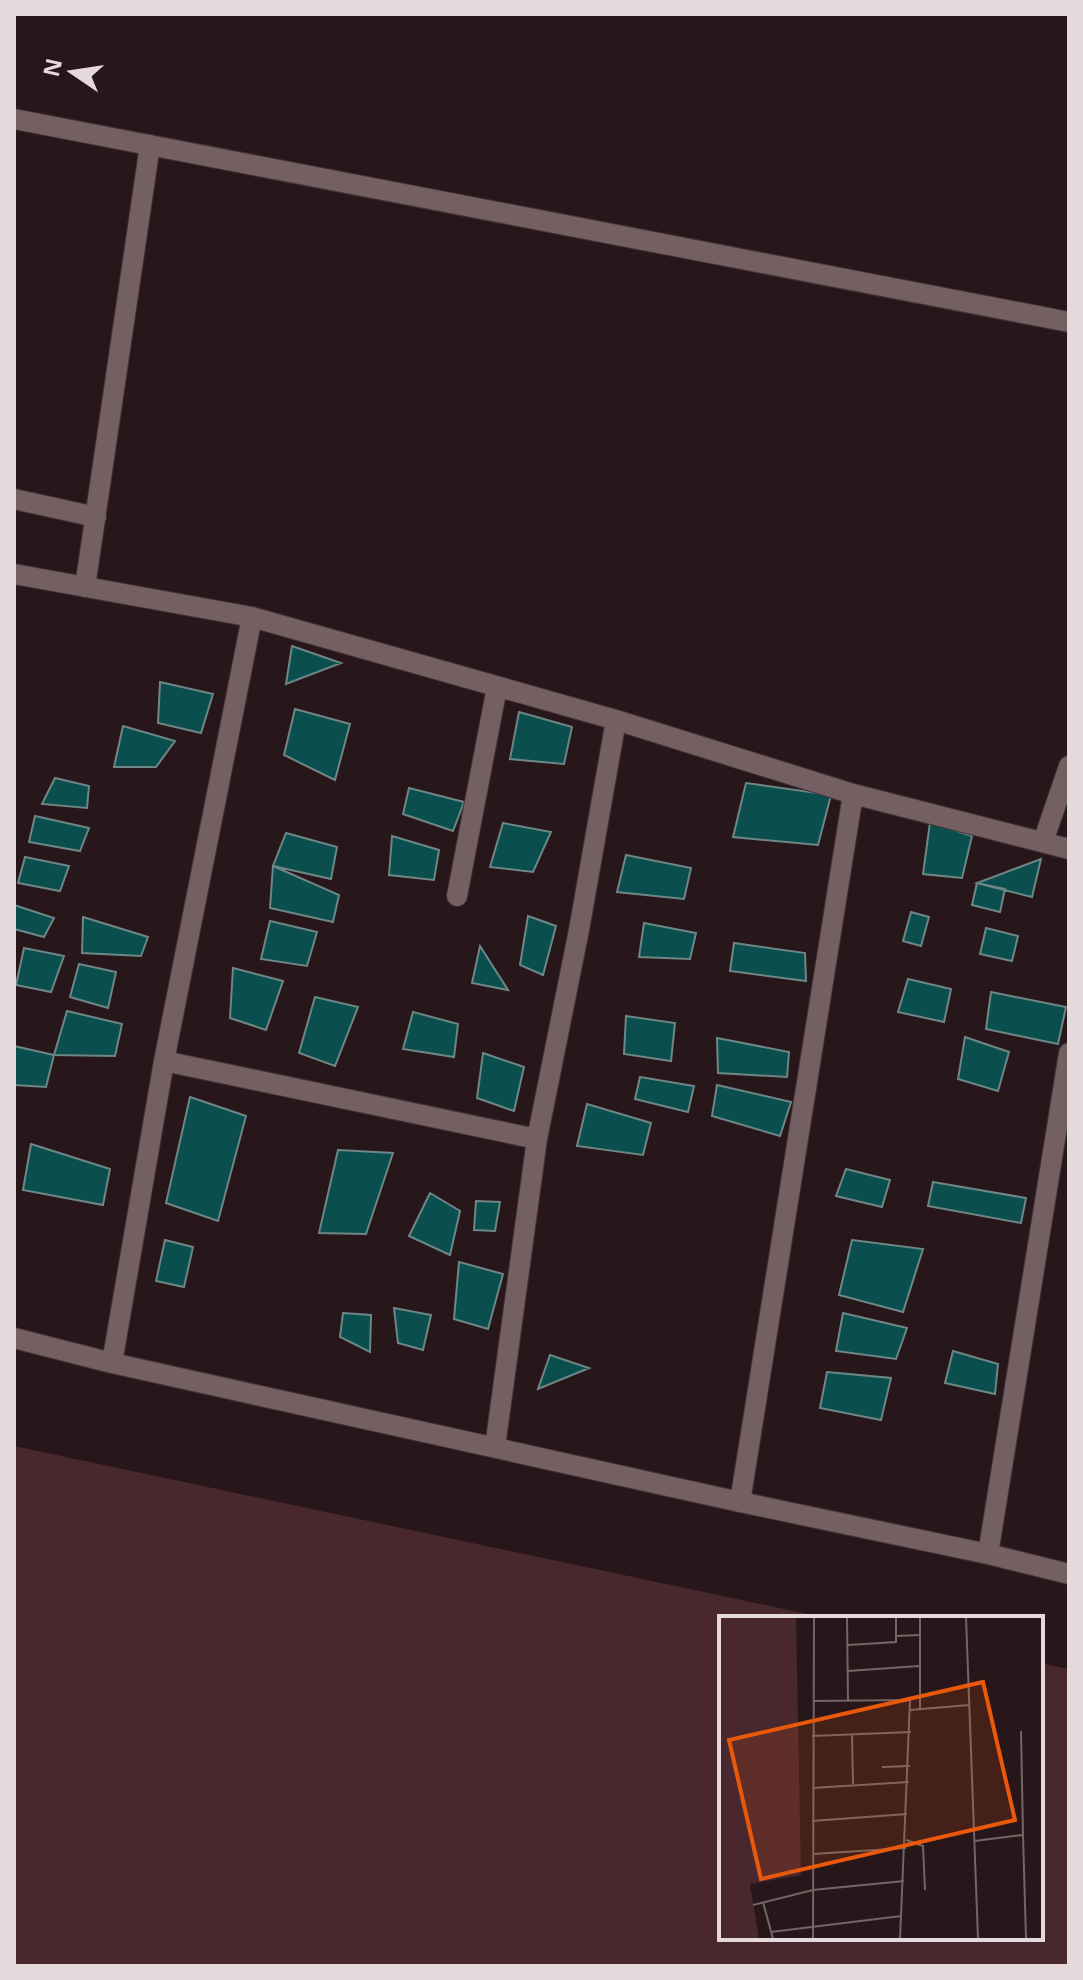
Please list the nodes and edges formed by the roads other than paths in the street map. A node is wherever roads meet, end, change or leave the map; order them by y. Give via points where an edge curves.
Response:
1 (14, 119) edge
2 (150, 145) junction
3 (1069, 322) edge
4 (14, 499) edge
5 (96, 517) junction
6 (14, 574) edge
7 (85, 587) junction
8 (252, 617) junction
9 (497, 687) junction
10 (616, 720) junction
11 (1069, 766) edge
12 (853, 794) junction
13 (1043, 842) junction
14 (1069, 849) edge
15 (457, 896) dead end
16 (1069, 1053) edge
17 (164, 1061) junction
18 (537, 1139) junction
19 (14, 1338) edge
20 (112, 1363) junction
21 (495, 1447) junction
22 (740, 1502) junction
23 (988, 1554) junction
24 (1069, 1574) edge

1 - 2 street
2 - 3 street
2 - 5 street
4 - 5 street
5 - 7 street
6 - 7 street
7 - 8 street
8 - 9 street
8 - 17 street
9 - 10 street
9 - 15 street
10 - 12 street
10 - 18 street
11 - 13 street
12 - 13 street
12 - 22 street
13 - 14 street
16 - 23 street
17 - 18 street
17 - 20 street
18 - 21 street
19 - 20 street
20 - 21 street
21 - 22 street
22 - 23 street
23 - 24 street

